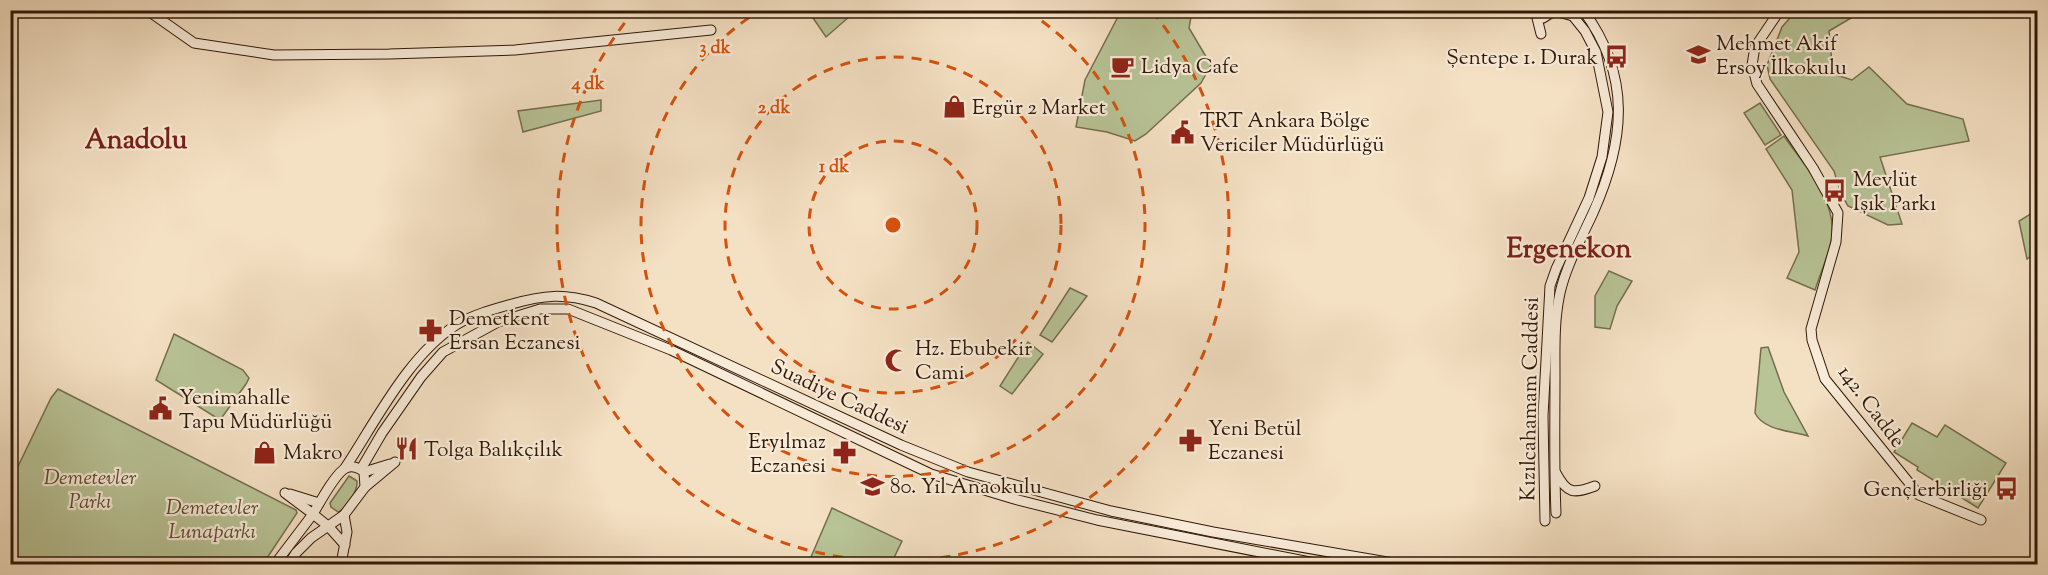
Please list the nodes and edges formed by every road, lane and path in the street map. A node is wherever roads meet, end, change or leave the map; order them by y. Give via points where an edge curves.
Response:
1 (147, 10) edge
2 (1535, 10) edge
3 (1582, 10) edge
4 (1780, 10) edge
5 (1544, 14) edge
6 (1570, 14) edge
7 (711, 30) dead end
8 (1568, 269) junction
9 (1554, 274) junction
10 (345, 468) junction
11 (1554, 469) junction
12 (362, 470) junction
13 (1595, 486) dead end
14 (365, 488) junction
15 (319, 503) junction
16 (1556, 513) dead end
17 (313, 514) junction
18 (344, 515) junction
19 (1545, 520) dead end
20 (1981, 520) dead end
21 (328, 526) junction
22 (345, 545) junction
23 (275, 564) edge
24 (289, 564) edge
25 (341, 564) edge
26 (1320, 564) edge
27 (1399, 564) edge

1 - 7 main road via 194,43 274,55 515,50
2 - 5 main road via 1541,34
3 - 8 main road, Kızılcahamam Caddesi via 1598,31 1616,84 1618,124 1602,191
4 - 20 main road, 142. Cadde via 1755,47 1752,66 1756,84 1813,168 1838,213 1836,242 1811,329 1825,379 1919,495
5 - 6 main road via 1554,10
6 - 9 main road, Kızılcahamam Caddesi via 1596,52 1608,112 1602,157 1590,198
8 - 9 main road
8 - 11 main road, Kızılcahamam Caddesi via 1556,315
9 - 19 main road, Kızılcahamam Caddesi via 1547,306 1543,407
10 - 12 main road
10 - 15 main road, Suadiye Caddesi
10 - 27 main road, Suadiye Caddesi via 411,368 440,338 458,324 493,310 535,297 564,295 596,303 901,445 968,472 1111,511
11 - 13 main road via 1569,490 1578,493
11 - 16 main road, Kızılcahamam Caddesi
12 - 14 main road
12 - 14 main road via 395,462
12 - 26 main road, Suadiye Caddesi via 382,433 443,352 498,322 540,309 568,309 671,350 931,474 1097,520
14 - 18 main road
15 - 17 main road, Suadiye Caddesi
15 - 17 main road via 285,493
17 - 21 main road
17 - 23 main road, Suadiye Caddesi
18 - 21 main road
18 - 22 main road
21 - 22 main road
21 - 24 main road via 311,538
22 - 25 main road

